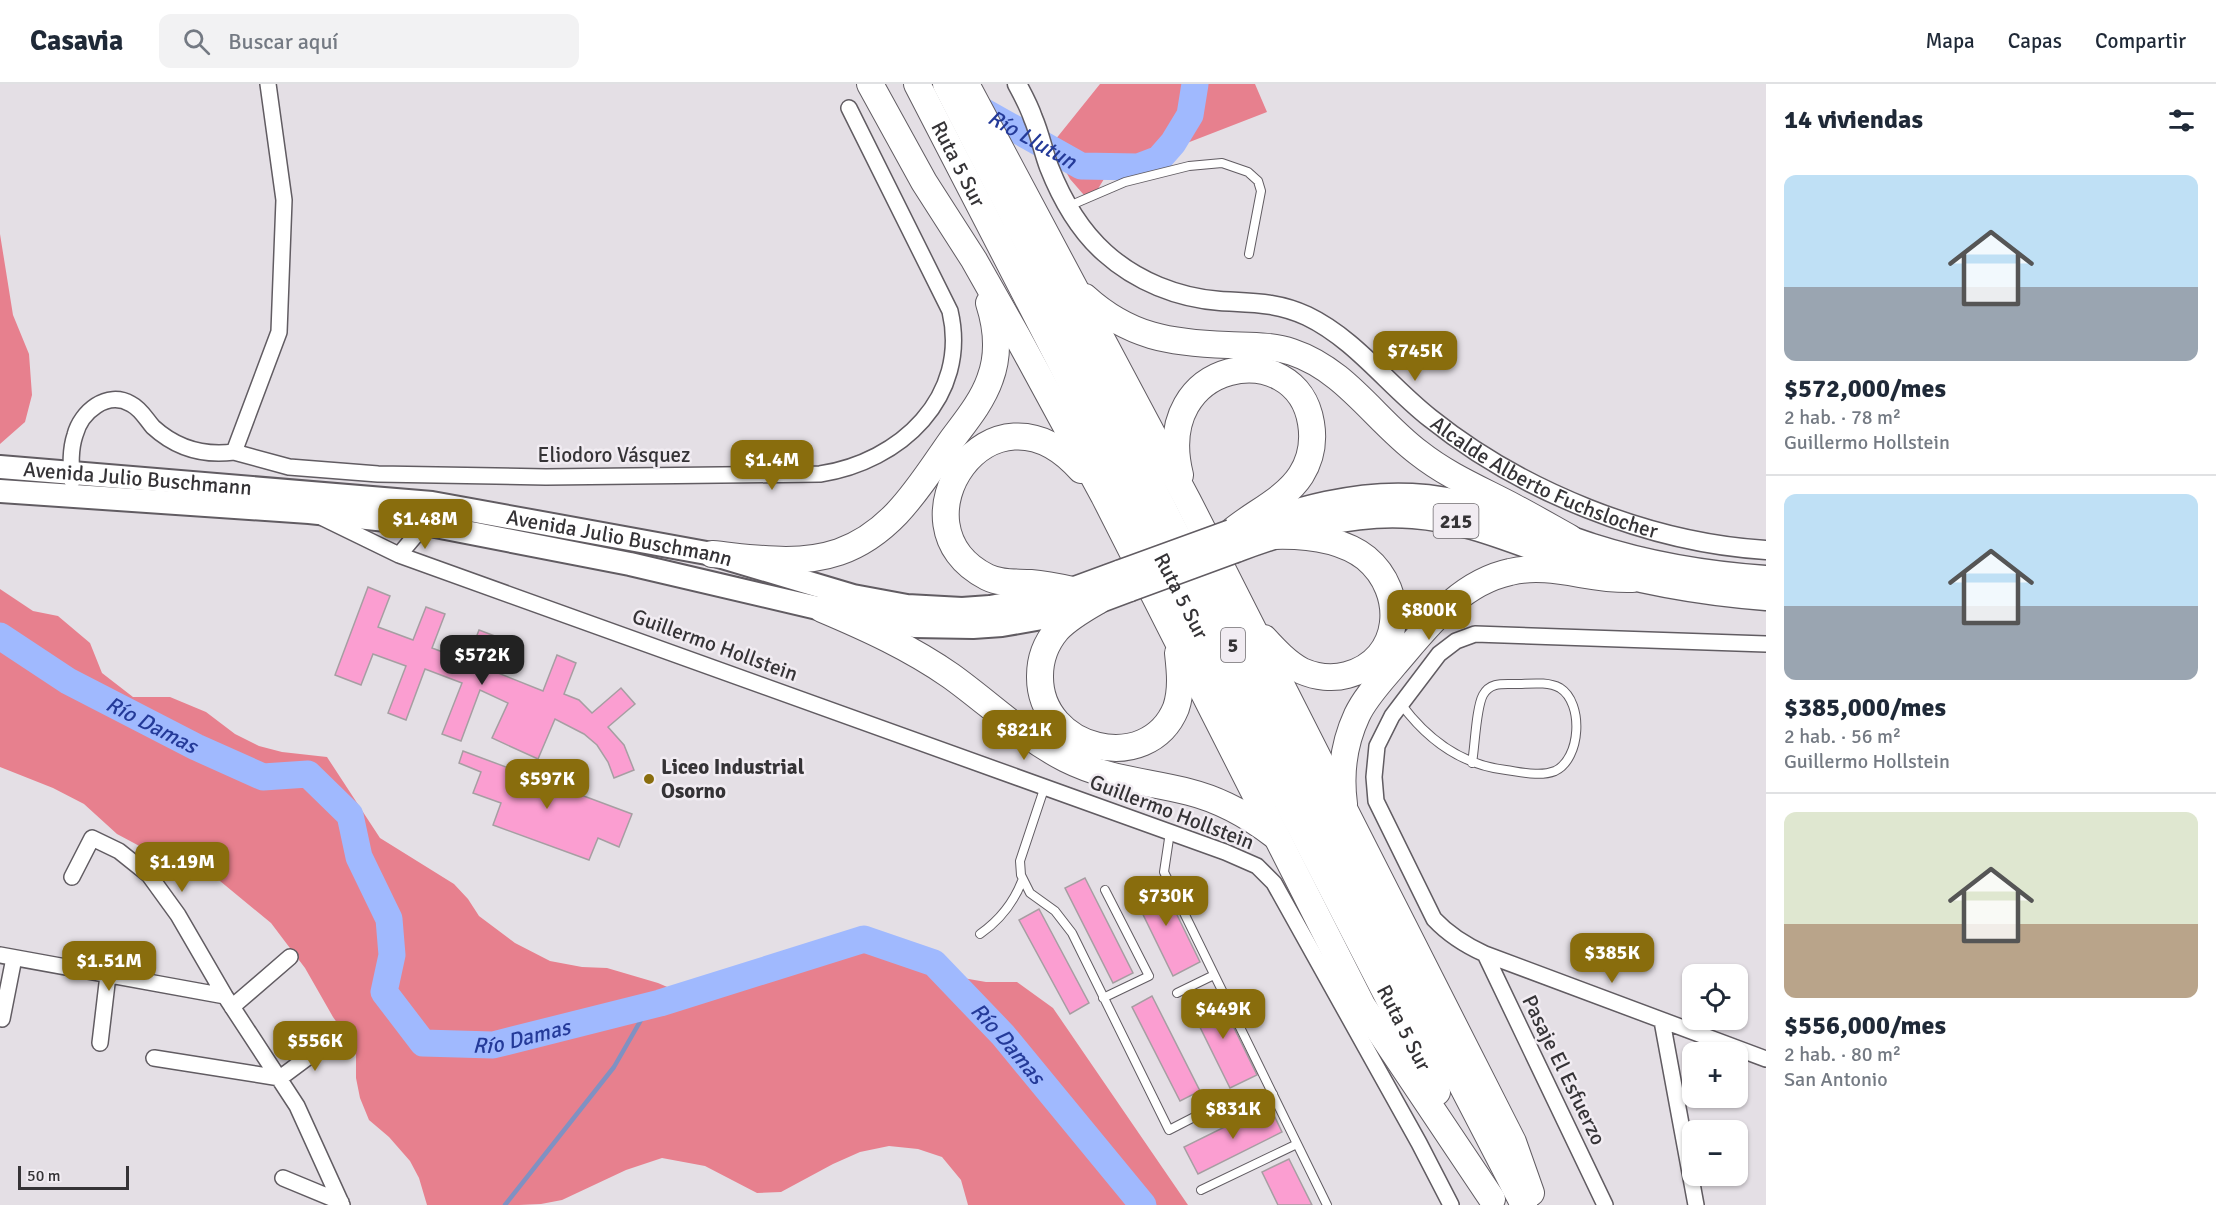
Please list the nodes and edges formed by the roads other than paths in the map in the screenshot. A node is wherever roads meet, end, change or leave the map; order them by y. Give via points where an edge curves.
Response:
1 (268, 84) edge
2 (870, 84) edge
3 (917, 84) edge
4 (946, 84) edge
5 (966, 84) edge
6 (1017, 84) edge
7 (849, 108) dead end
8 (1069, 210) junction
9 (1249, 254) dead end
10 (974, 260) junction
11 (1072, 283) junction
12 (234, 452) junction
13 (0, 467) edge
14 (72, 472) junction
15 (0, 491) edge
16 (74, 496) junction
17 (1104, 496) junction
18 (1188, 501) junction
19 (309, 512) junction
20 (425, 524) junction
21 (1273, 536) junction
22 (1570, 538) junction
23 (1233, 541) junction
24 (1766, 550) edge
25 (712, 554) junction
26 (399, 555) junction
27 (1766, 578) edge
28 (1632, 579) junction
29 (1125, 580) junction
30 (1072, 590) junction
31 (1766, 598) edge
32 (1098, 601) junction
33 (822, 609) junction
34 (1247, 618) junction
35 (1171, 630) junction
36 (1766, 644) edge
37 (1401, 704) junction
38 (1472, 762) junction
39 (1045, 786) junction
40 (1346, 816) junction
41 (1170, 832) junction
42 (1276, 837) junction
43 (72, 877) dead end
44 (1022, 881) junction
45 (1105, 890) dead end
46 (980, 934) dead end
47 (1485, 954) junction
48 (7, 956) edge
49 (290, 957) dead end
50 (108, 975) junction
51 (1214, 975) junction
52 (1177, 993) dead end
53 (1104, 998) junction
54 (228, 1002) junction
55 (2, 1019) dead end
56 (1662, 1021) junction
57 (331, 1040) dead end
58 (100, 1042) dead end
59 (154, 1058) dead end
60 (1766, 1059) edge
61 (280, 1078) junction
62 (1273, 1094) junction
63 (1206, 1111) dead end
64 (1235, 1111) dead end
65 (1297, 1144) junction
66 (283, 1178) dead end
67 (1201, 1190) dead end
68 (1494, 1202) edge
69 (342, 1203) edge
70 (1327, 1205) edge
71 (1451, 1205) edge
72 (1524, 1205) edge
73 (1535, 1205) edge
74 (1605, 1205) edge
75 (1696, 1205) edge

1 - 12 street via 284,200 279,332
2 - 10 highway via 924,182
3 - 68 highway, Ruta 5 Sur / 5
4 - 72 highway, Ruta 5 Sur / 5
5 - 11 highway
6 - 8 street, Alcalde Alberto Fuchslocher
7 - 12 street, Eliodoro Vásquez via 950,311 953,331 952,364 938,399 910,432 882,454 852,468 820,474 546,477 378,474 289,467
8 - 9 lane via 1125,182 1189,166 1222,163 1248,172 1261,190
8 - 24 street, Alcalde Alberto Fuchslocher via 1106,254 1151,283 1204,299 1256,302 1290,309 1321,323 1349,343 1429,418 1481,455 1533,483 1656,532 1720,546
10 - 17 highway
10 - 25 highway via 994,321 996,352 990,380 979,403 898,514 872,536 817,558 793,561
11 - 18 highway
11 - 22 highway via 1111,318 1152,336 1182,343 1273,348 1320,364 1434,464
12 - 14 street, Eliodoro Vásquez via 209,453 184,447 161,434 131,403 108,400 95,406 78,427 72,444
13 - 14 main road, Avenida Julio Buschmann
14 - 16 street, Eliodoro Vásquez
14 - 25 main road, Avenida Julio Buschmann via 432,503
15 - 16 main road, Avenida Julio Buschmann
16 - 19 main road, Avenida Julio Buschmann
17 - 30 highway via 1064,453 1044,441 1018,437 993,442 972,455 950,486 946,509 949,532 967,563 997,581
17 - 35 highway
18 - 23 highway via 1179,470 1177,439 1181,415 1191,396 1216,376 1236,370 1257,370 1289,383 1302,398 1311,419 1312,444 1306,465 1286,493
18 - 34 highway
19 - 20 main road, Avenida Julio Buschmann
19 - 26 street, Guillermo Hollstein
20 - 26 street
20 - 33 main road, Avenida Julio Buschmann via 630,564
21 - 23 highway, Alcalde Alberto Fuchslocher / 215
21 - 28 highway, Alcalde Alberto Fuchslocher / 215 via 1370,516 1431,517 1480,528
21 - 34 highway via 1316,538 1365,557 1389,589 1394,609 1392,631 1383,651 1363,669 1344,676 1321,676 1292,665
22 - 23 highway, Alcalde Alberto Fuchslocher / 215 via 1462,503 1392,495 1328,502
22 - 27 highway, Alcalde Alberto Fuchslocher / 215 via 1663,565
23 - 29 highway, Alcalde Alberto Fuchslocher, bridge
25 - 30 main road, Avenida Julio Buschmann via 853,596 907,606 990,607
26 - 39 street, Guillermo Hollstein
28 - 31 highway, Alcalde Alberto Fuchslocher / 215 via 1694,591
28 - 40 highway via 1527,569 1497,575 1458,597 1426,628 1366,698 1358,713 1343,764
29 - 30 highway, Avenida Julio Buschmann
29 - 32 highway, Alcalde Alberto Fuchslocher
32 - 33 main road, Avenida Julio Buschmann via 1059,615 973,627 914,626
32 - 35 highway via 1059,628 1046,647 1040,669 1041,692 1050,713 1064,730 1084,743 1108,748 1132,745 1154,734 1171,716 1180,683
33 - 42 highway via 866,627 930,662 1028,737 1068,760 1111,776 1207,797 1242,813
34 - 40 highway
35 - 42 highway
36 - 37 street via 1475,634 1456,641 1439,654
37 - 38 lane via 1433,739
37 - 47 street via 1377,746 1376,801 1434,919 1463,944
38 - 38 lane via 1487,768 1539,774 1560,768 1575,747 1575,714 1569,697 1546,684 1497,684 1489,688 1481,700
39 - 41 street, Guillermo Hollstein
39 - 44 lane via 1020,861
40 - 73 highway via 1513,1142
41 - 51 lane via 1164,872
41 - 71 street, Guillermo Hollstein via 1257,866 1274,883
42 - 68 highway via 1362,1005
43 - 54 street via 92,838 118,851 149,875 178,915
44 - 46 lane via 1001,916
44 - 53 lane via 1072,933
45 - 53 lane via 1149,976
47 - 56 street
47 - 74 street, Pasaje El Esfuerzo
48 - 50 street
48 - 55 street
49 - 54 street
50 - 54 street
50 - 58 street
51 - 52 lane
51 - 62 lane
53 - 63 lane via 1169,1130
54 - 61 street
56 - 60 street
56 - 75 street
57 - 61 street
59 - 61 street
61 - 69 street
62 - 64 lane
62 - 65 lane
65 - 67 lane
65 - 70 lane
66 - 69 street

